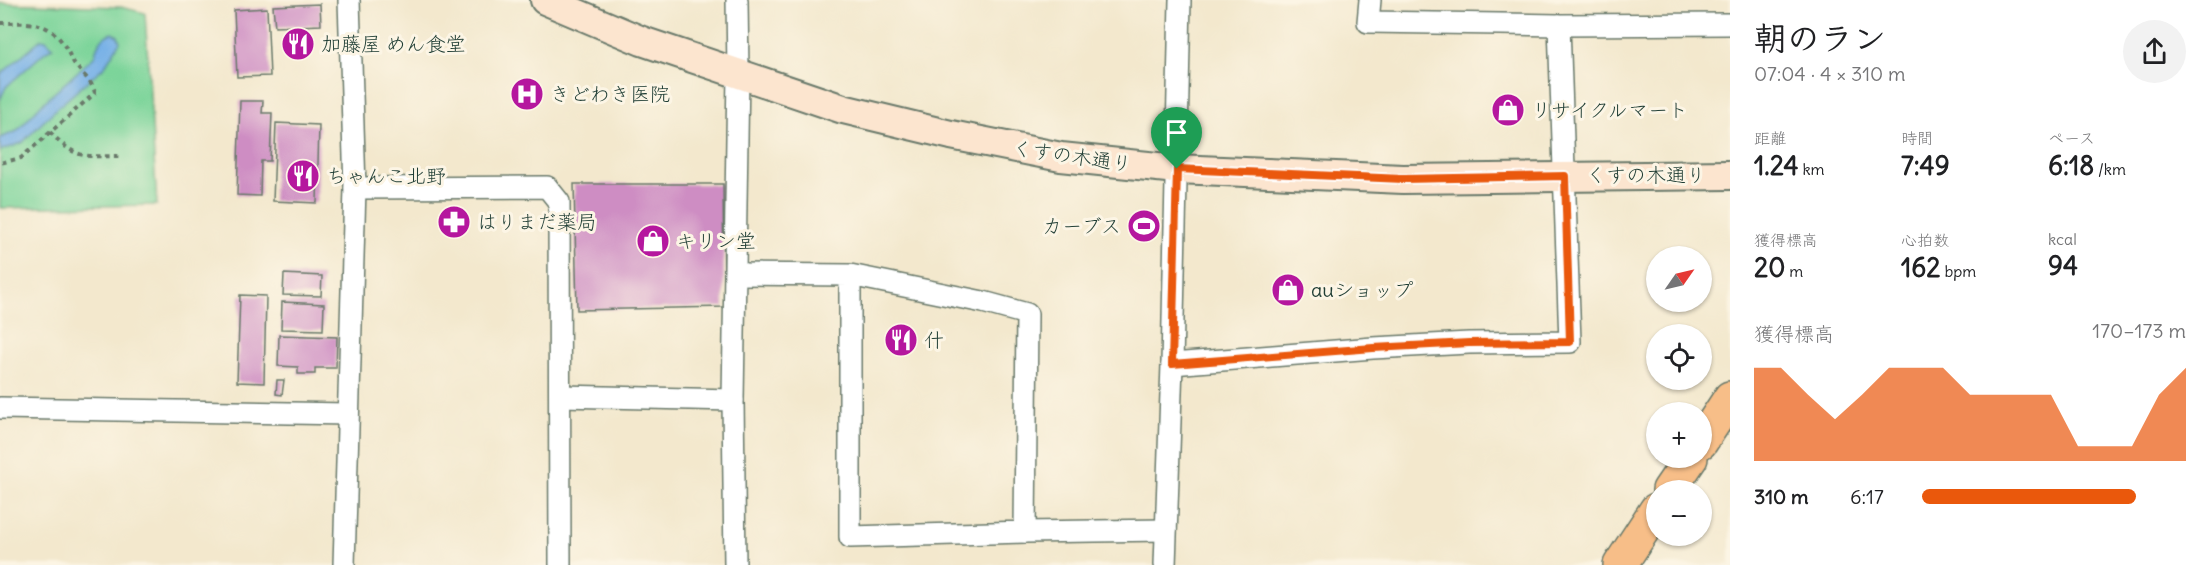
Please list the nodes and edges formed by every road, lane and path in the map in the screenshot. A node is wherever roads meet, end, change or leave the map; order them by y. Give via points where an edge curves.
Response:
1 (349, 0) edge
2 (545, 0) edge
3 (737, 0) edge
4 (1180, 0) edge
5 (1370, 0) edge
6 (0, 23) edge
7 (1730, 24) edge
8 (1558, 25) junction
9 (738, 73) junction
10 (50, 132) junction
11 (123, 156) dead end
12 (0, 163) edge
13 (1177, 169) junction
14 (1730, 175) edge
15 (1565, 176) junction
16 (355, 188) junction
17 (735, 274) junction
18 (850, 275) junction
19 (1172, 364) junction
20 (561, 396) junction
21 (1730, 398) edge
22 (733, 400) junction
23 (0, 408) edge
24 (348, 414) junction
25 (1712, 425) edge
26 (1646, 525) edge
27 (1166, 530) junction
28 (1025, 532) junction
29 (344, 565) edge
30 (560, 565) edge
31 (735, 565) edge
32 (1165, 565) edge
33 (1620, 565) edge

1 - 16 street
2 - 9 street, くすの木通り via 642,41
3 - 9 street
4 - 13 street
5 - 8 street via 1368,22
6 - 10 path via 44,26 53,31 93,86 95,93
7 - 8 street
8 - 15 street
9 - 13 street, くすの木通り via 843,109 951,135 1061,157
9 - 17 street
10 - 11 path via 78,156
10 - 12 path via 21,158
13 - 15 street, くすの木通り via 1403,179
13 - 19 street
14 - 15 street, くすの木通り
15 - 19 street via 1570,342 1373,348
16 - 20 street via 547,188 559,202 560,214
16 - 24 street
17 - 18 street
17 - 22 street
18 - 28 street via 1027,314
18 - 28 street via 850,537
19 - 27 street
20 - 22 street
20 - 30 street
21 - 25 main road
22 - 31 street
23 - 24 street
24 - 29 street
26 - 33 main road
27 - 28 street
27 - 32 street

